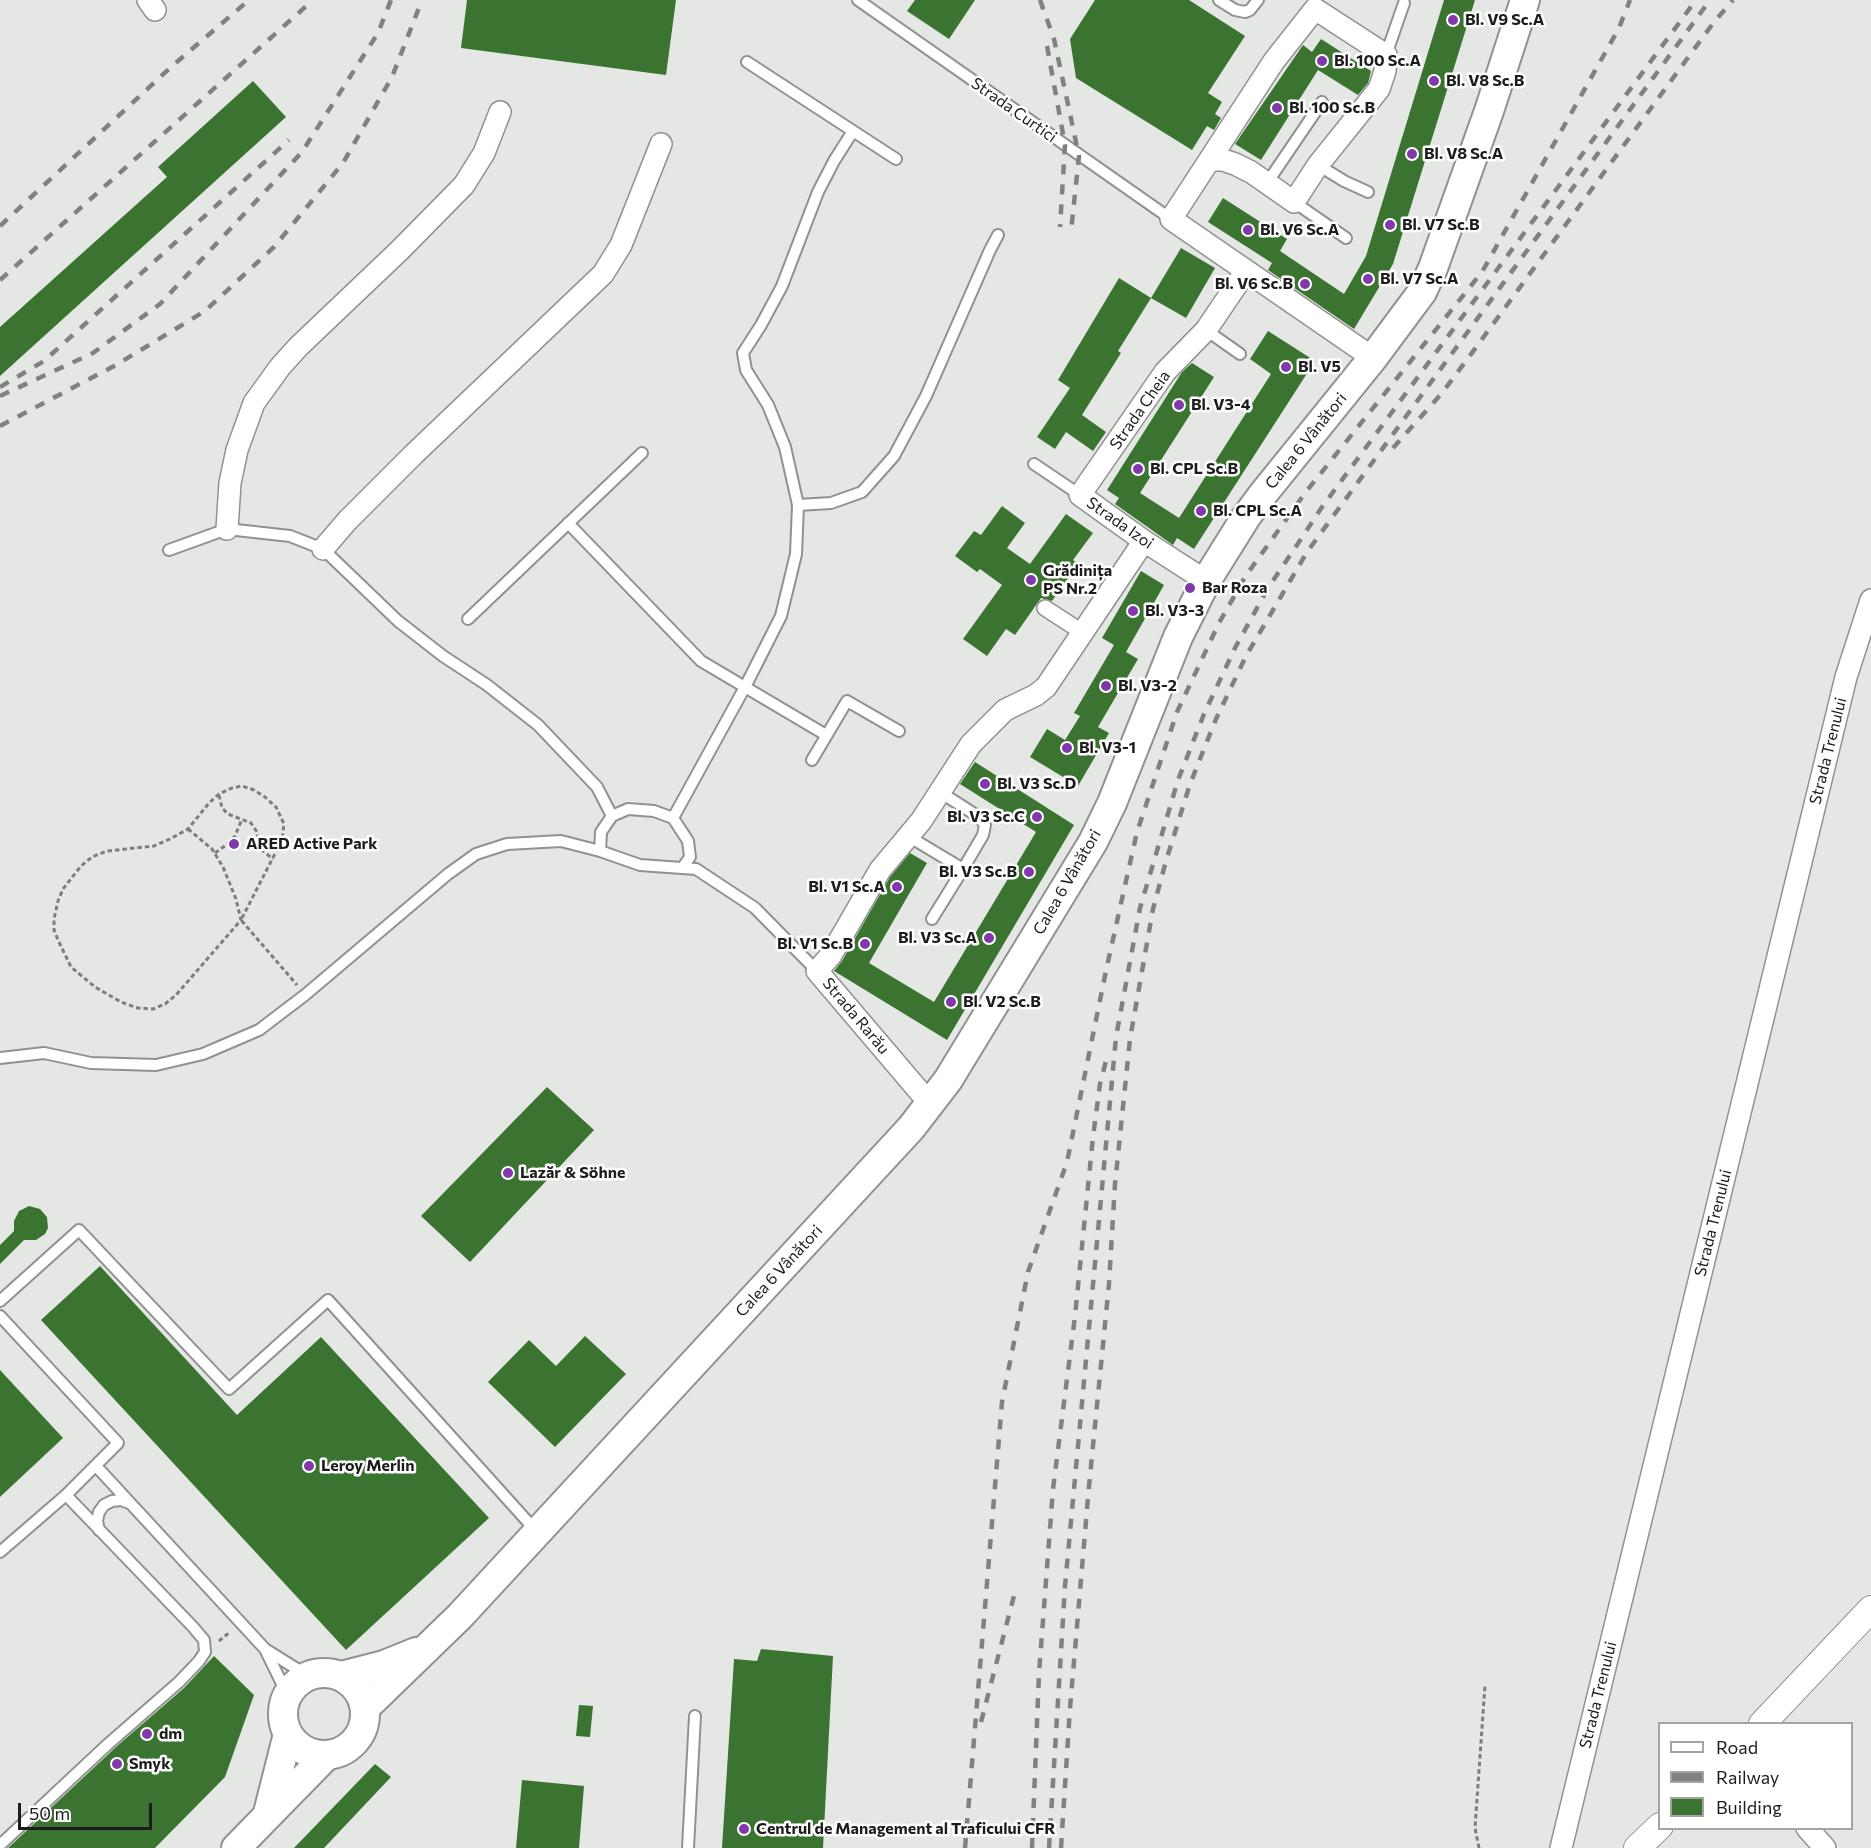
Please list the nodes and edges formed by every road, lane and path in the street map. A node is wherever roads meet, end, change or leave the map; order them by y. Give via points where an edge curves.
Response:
1 (858, 0) edge
2 (1219, 0) edge
3 (1258, 0) edge
4 (1525, 0) edge
5 (1404, 3) dead end
6 (1318, 4) edge
7 (1386, 56) junction
8 (747, 62) dead end
9 (1322, 102) dead end
10 (500, 112) dead end
11 (853, 131) junction
12 (661, 144) dead end
13 (896, 159) dead end
14 (1210, 160) junction
15 (1318, 165) junction
16 (1267, 183) junction
17 (1368, 192) dead end
18 (1294, 202) junction
19 (1171, 219) junction
20 (998, 235) dead end
21 (1346, 238) dead end
22 (1246, 271) junction
23 (1206, 330) junction
24 (1240, 354) dead end
25 (1373, 358) junction
26 (642, 453) dead end
27 (1034, 464) dead end
28 (1080, 495) junction
29 (798, 505) junction
30 (568, 524) junction
31 (227, 529) junction
32 (1144, 541) junction
33 (323, 549) junction
34 (169, 550) dead end
35 (1206, 580) junction
36 (1871, 600) edge
37 (1045, 608) dead end
38 (468, 619) dead end
39 (1082, 632) junction
40 (745, 687) junction
41 (899, 731) dead end
42 (826, 735) junction
43 (812, 760) dead end
44 (940, 792) junction
45 (219, 794) junction
46 (612, 816) junction
47 (673, 818) junction
48 (242, 819) junction
49 (188, 829) junction
50 (908, 836) junction
51 (600, 851) junction
52 (214, 854) junction
53 (273, 859) junction
54 (683, 867) junction
55 (963, 869) junction
56 (932, 919) dead end
57 (241, 920) junction
58 (817, 971) junction
59 (305, 995) junction
60 (0, 1058) edge
61 (931, 1105) junction
62 (0, 1301) edge
63 (0, 1316) edge
64 (96, 1466) junction
65 (66, 1494) junction
66 (129, 1503) junction
67 (99, 1531) junction
68 (537, 1532) junction
69 (0, 1552) edge
70 (1871, 1609) edge
71 (240, 1623) junction
72 (426, 1648) junction
73 (265, 1649) junction
74 (206, 1652) junction
75 (341, 1676) junction
76 (297, 1685) junction
77 (1485, 1685) dead end
78 (365, 1708) junction
79 (694, 1716) dead end
80 (1764, 1722) edge
81 (288, 1734) junction
82 (327, 1755) junction
83 (267, 1816) junction
84 (1658, 1827) edge
85 (1809, 1830) edge
86 (0, 1845) edge
87 (236, 1848) edge
88 (688, 1848) edge
89 (1479, 1848) edge
90 (1561, 1848) edge
91 (1637, 1848) edge
92 (1825, 1848) edge

1 - 19 lane, Strada Curtici
2 - 3 lane via 1245,12
4 - 25 main road, Calea 6 Vânători via 1433,268 1422,292
5 - 7 lane
6 - 7 street
6 - 14 street via 1274,62
7 - 15 street via 1386,71 1379,89
8 - 11 lane
9 - 16 lane
10 - 31 street via 484,153 464,185 298,346 254,403 237,450
11 - 13 lane
11 - 29 lane via 818,192 782,286 742,353 746,370 768,405 785,447
12 - 33 street via 621,245 603,274 414,454
14 - 16 street via 1235,164
14 - 19 street
15 - 17 lane
15 - 18 street
16 - 18 street
18 - 21 lane
19 - 22 street, Strada Curtici
20 - 29 lane via 926,396 894,456 862,492 831,503
22 - 23 street, Strada Cheia
22 - 25 street, Strada Curtici
23 - 24 lane
23 - 28 street, Strada Cheia via 1165,372
25 - 35 main road, Calea 6 Vânători via 1263,494
26 - 30 lane
27 - 28 lane, Strada Izoi
28 - 32 street, Strada Izoi
29 - 40 lane via 796,555 781,616
30 - 38 lane
30 - 40 lane via 701,661
31 - 33 lane via 290,536
31 - 34 lane
32 - 35 street, Strada Izoi
32 - 39 street, Strada Rarău
33 - 46 lane via 398,621 538,725 597,787
35 - 61 main road, Calea 6 Vânători via 1093,842
36 - 90 street, Strada Trenului via 1840,699
37 - 39 street
39 - 44 street, Strada Rarău via 1046,687 1005,710 963,754
40 - 42 lane
40 - 47 lane
41 - 42 lane via 847,701
42 - 43 lane
44 - 50 street, Strada Rarău
44 - 55 lane via 985,825
45 - 48 path via 222,808
45 - 49 path
45 - 53 path via 242,786 276,807 284,824
46 - 47 lane via 628,809 654,811
46 - 51 lane via 600,832
47 - 54 lane via 688,841 690,857
48 - 52 path via 235,836
48 - 53 path via 251,823 263,851
49 - 52 path
49 - 57 path via 154,846 107,851 81,866 63,889 54,919 58,940 71,967 121,1002 153,1009 176,995
50 - 55 lane
50 - 58 street, Strada Rarău via 880,870 831,955
51 - 54 lane via 640,865
51 - 59 lane via 561,841 507,844 476,854
52 - 57 path via 223,867
53 - 57 path
54 - 58 lane via 696,869 755,908
55 - 56 lane
57 - 59 path
58 - 61 street, Strada Rarău
59 - 60 lane via 259,1030 203,1054 156,1065 91,1063 44,1053
61 - 68 main road, Calea 6 Vânători
62 - 68 lane via 79,1230 229,1389 328,1300
63 - 64 lane via 118,1443
64 - 65 lane
64 - 66 lane
65 - 67 lane
65 - 69 lane
66 - 67 lane via 121,1500 104,1505 97,1521
66 - 71 lane
67 - 74 lane via 193,1627 204,1640
68 - 72 main road, Calea 6 Vânători
70 - 80 street
71 - 73 lane
71 - 74 path
72 - 75 main road, Calea 6 Vânători via 384,1665
72 - 78 main road, Calea 6 Vânători
73 - 76 lane
73 - 76 lane
74 - 86 lane via 179,1682
75 - 76 main road via 321,1672
75 - 78 main road via 358,1690
76 - 81 main road via 283,1708
77 - 89 path via 1475,1828
78 - 82 main road via 363,1729 356,1740 346,1749
79 - 88 lane
81 - 82 main road via 307,1752
81 - 83 main road
82 - 83 main road
83 - 87 main road
84 - 91 street
85 - 92 street

